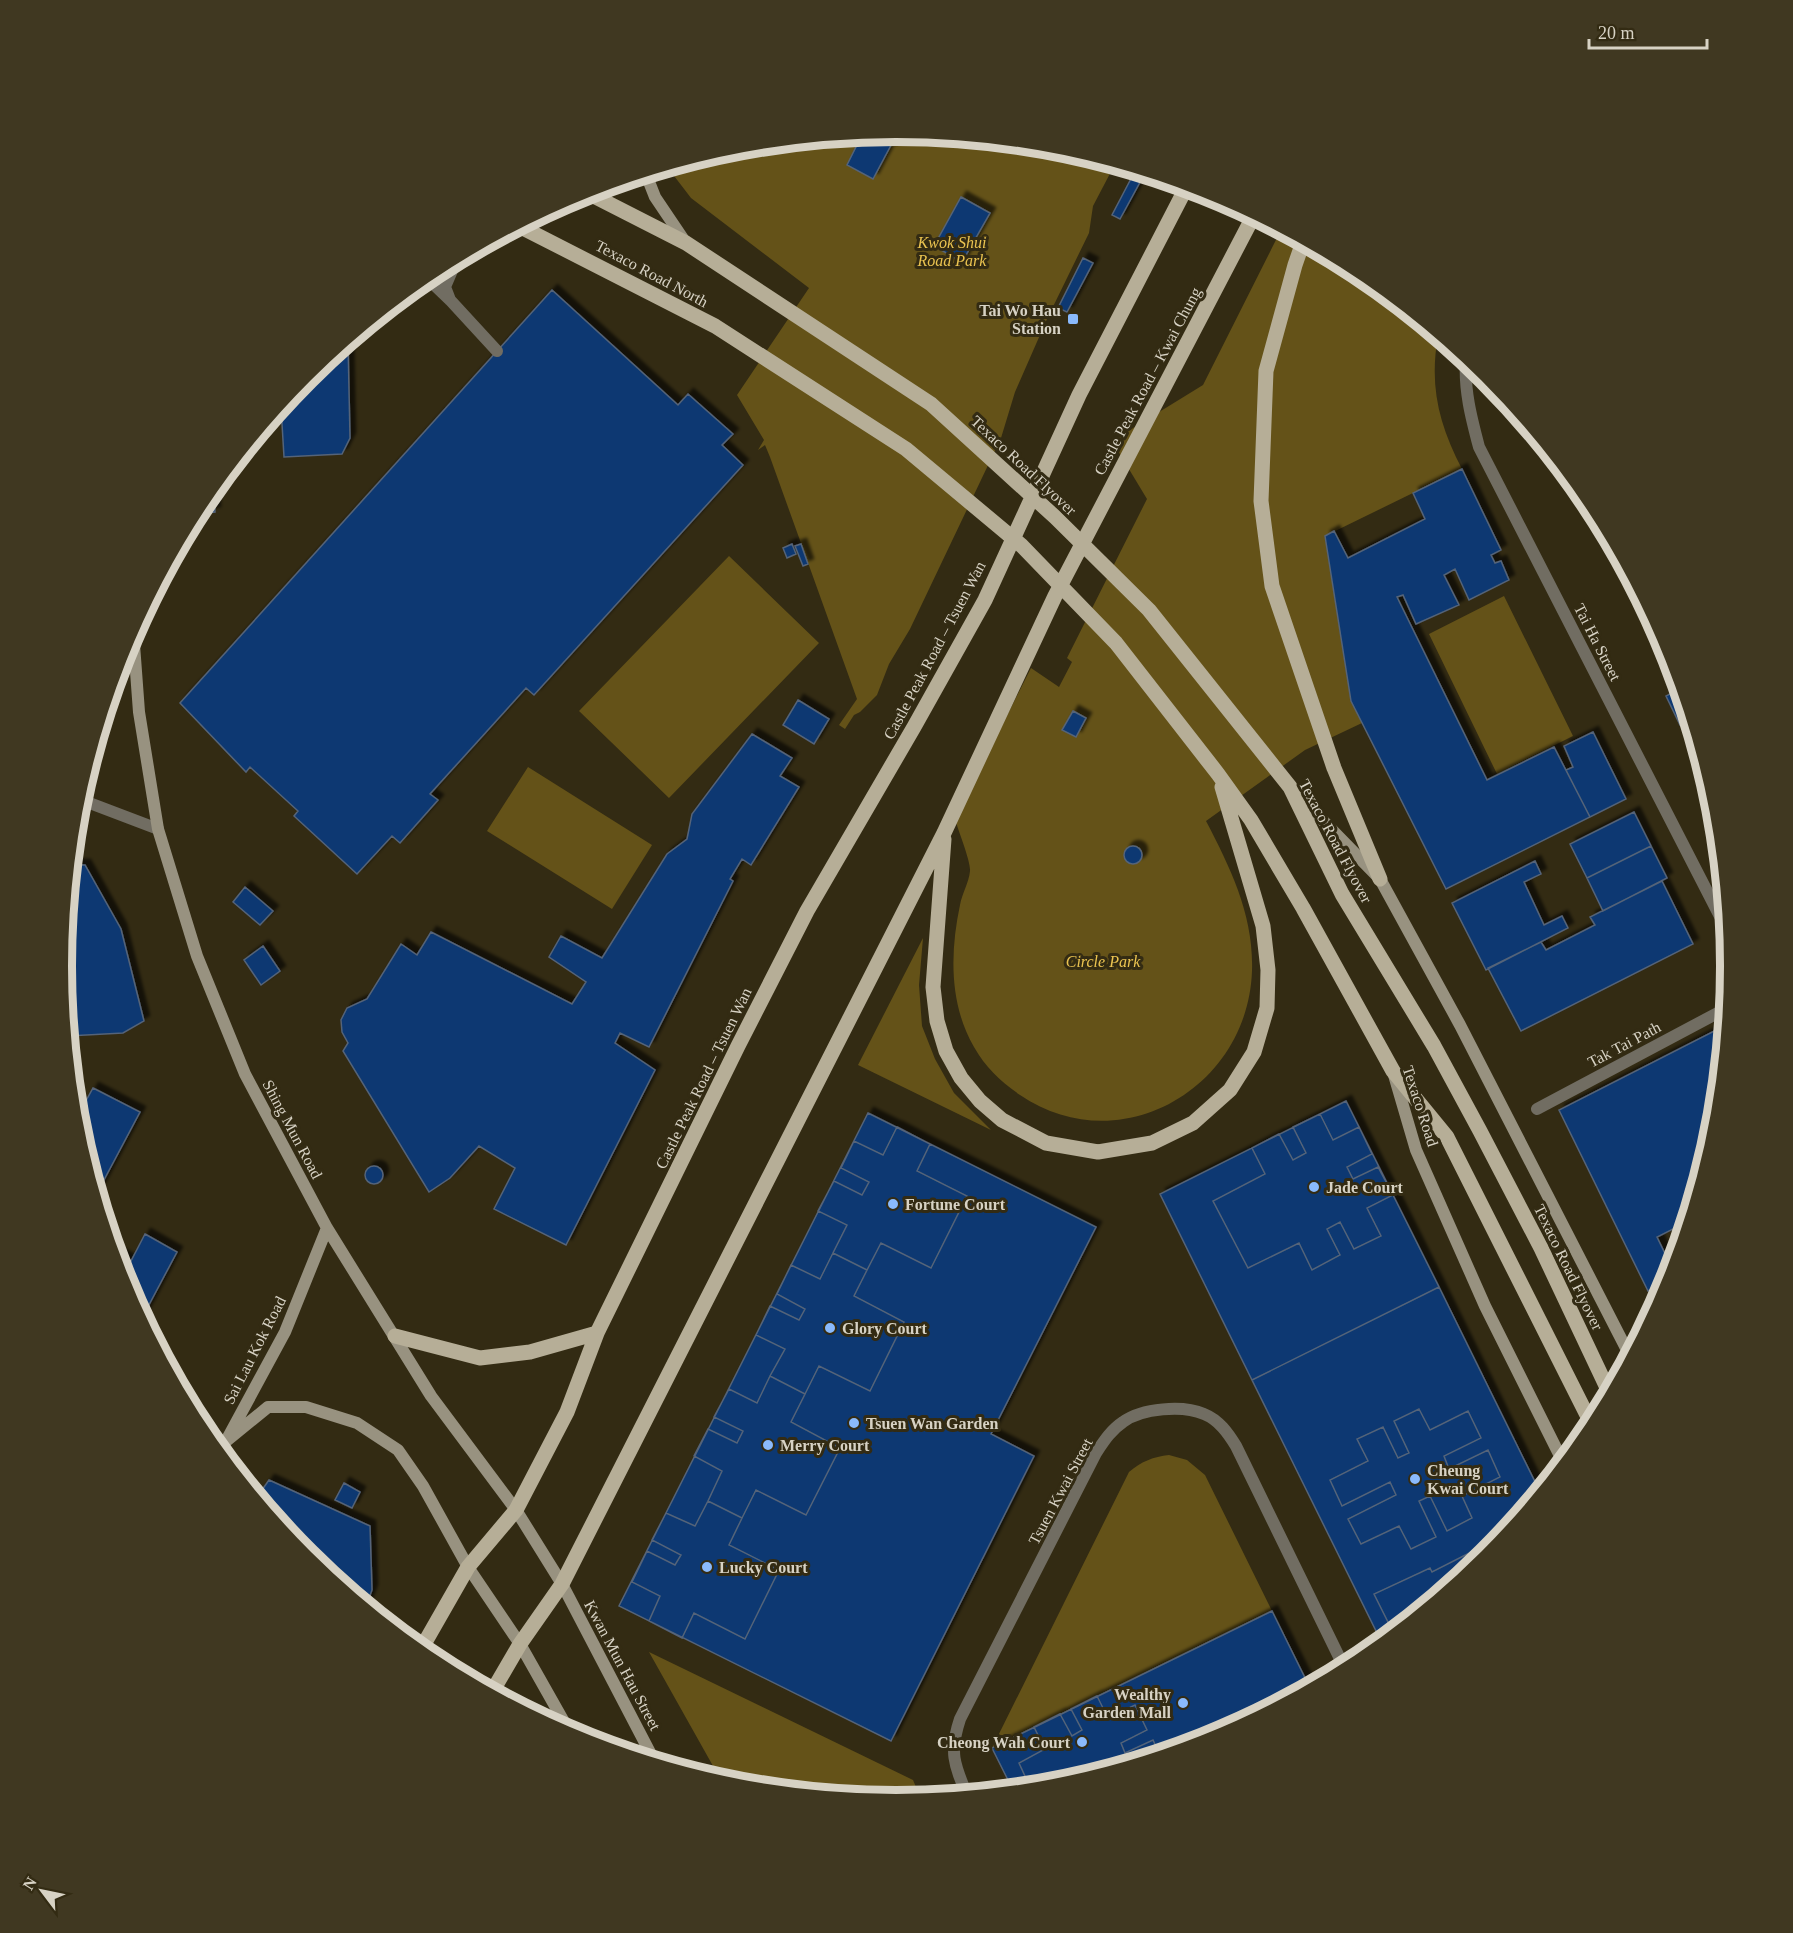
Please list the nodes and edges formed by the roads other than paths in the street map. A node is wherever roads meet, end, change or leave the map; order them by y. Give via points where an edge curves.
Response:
1 (649, 181) edge
2 (1183, 194) edge
3 (598, 198) edge
4 (1250, 222) edge
5 (527, 230) edge
6 (686, 243) junction
7 (1301, 248) edge
8 (450, 274) edge
9 (434, 284) edge
10 (451, 301) junction
11 (497, 351) dead end
12 (1465, 370) edge
13 (134, 653) edge
14 (1218, 774) junction
15 (1290, 787) junction
16 (89, 803) edge
17 (158, 829) junction
18 (944, 833) junction
19 (1380, 879) junction
20 (1719, 915) edge
21 (1719, 1012) edge
22 (1393, 1071) junction
23 (1537, 1109) dead end
24 (327, 1228) junction
25 (597, 1333) junction
26 (395, 1336) junction
27 (1627, 1349) edge
28 (1606, 1386) edge
29 (1588, 1416) edge
30 (224, 1443) edge
31 (225, 1444) edge
32 (1560, 1456) edge
33 (516, 1510) junction
34 (468, 1567) junction
35 (562, 1584) junction
36 (425, 1643) edge
37 (520, 1644) junction
38 (1341, 1661) edge
39 (495, 1687) edge
40 (563, 1720) edge
41 (650, 1753) edge
42 (964, 1788) edge

1 - 6 main road
2 - 25 main road, Castle Peak Road – Tsuen Wan via 1079,395 985,600 807,911
3 - 6 main road
4 - 18 main road, Castle Peak Road – Kwai Chung via 1054,596
5 - 14 main road, Texaco Road North via 715,326 906,449 1021,545 1116,643
6 - 15 main road, Texaco Road Flyover via 931,404 1055,517 1149,610
7 - 19 main road via 1266,371 1261,501 1272,586 1334,768
8 - 10 street via 445,287
9 - 10 street
10 - 11 street
12 - 20 street, Tai Ha Street via 1468,404 1479,447
13 - 17 main road, Shing Mun Road via 139,712
14 - 18 main road via 1263,926 1267,1008 1254,1052 1230,1090 1193,1123 1152,1143 1098,1152 1046,1143 1002,1120 961,1078 946,1051 933,987
14 - 22 main road, Texaco Road via 1304,908
15 - 19 main road
15 - 28 main road, Texaco Road Flyover via 1342,894 1434,1046 1480,1131
16 - 17 street
17 - 24 main road, Shing Mun Road via 197,956 245,1074
18 - 35 main road
19 - 27 main road via 1466,1036
21 - 23 street, Tak Tai Path
22 - 29 main road via 1447,1137
22 - 32 main road, Texaco Road via 1416,1150 1485,1306
24 - 26 main road, Shing Mun Road
24 - 30 main road, Sai Lau Kok Road via 285,1332
25 - 26 main road via 530,1352 480,1358
25 - 33 main road, Castle Peak Road – Tsuen Wan via 567,1412
26 - 33 main road, Shing Mun Road via 431,1396
31 - 34 main road via 268,1407 306,1407 357,1423 398,1450
33 - 34 main road, Castle Peak Road – Tsuen Wan
33 - 35 main road, Shing Mun Road
34 - 36 main road, Castle Peak Road – Tsuen Wan
34 - 37 main road
35 - 37 main road
35 - 41 main road, Kwan Mun Hau Street
37 - 39 main road
37 - 40 main road
38 - 42 street, Tsuen Kwai Street via 1226,1429 1204,1414 1179,1409 1153,1410 1126,1420 1096,1453 960,1719 953,1757

